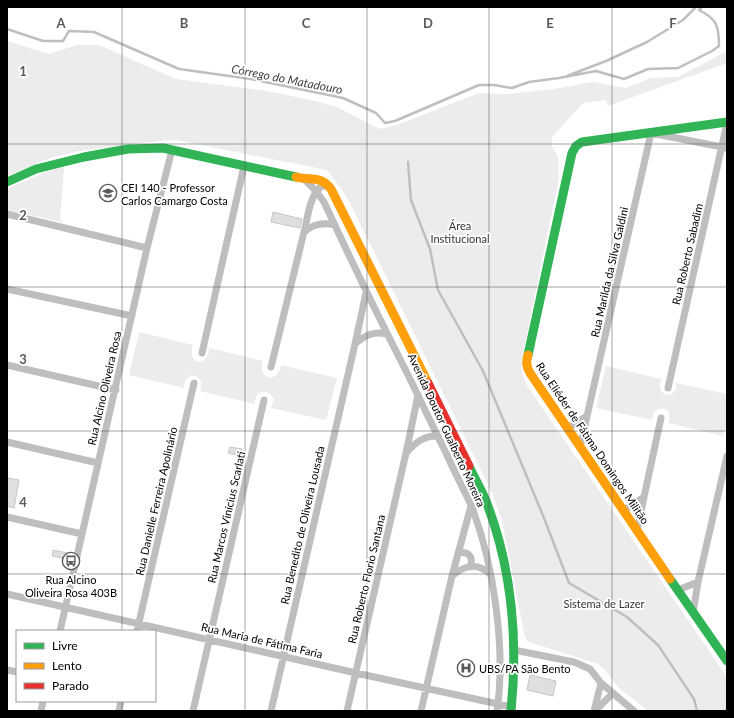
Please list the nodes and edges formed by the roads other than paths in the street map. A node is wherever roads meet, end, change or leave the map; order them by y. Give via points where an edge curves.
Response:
1 (727, 123) edge
2 (651, 132) junction
3 (724, 148) edge
4 (172, 150) junction
5 (244, 166) junction
6 (309, 181) junction
7 (7, 182) edge
8 (326, 184) junction
9 (316, 191) junction
10 (7, 214) edge
11 (335, 225) junction
12 (304, 232) junction
13 (147, 248) junction
14 (7, 289) edge
15 (366, 293) junction
16 (132, 316) junction
17 (387, 334) junction
18 (355, 344) junction
19 (202, 353) dead end
20 (7, 365) edge
21 (271, 366) dead end
22 (194, 383) dead end
23 (668, 388) dead end
24 (116, 390) junction
25 (418, 395) junction
26 (264, 400) dead end
27 (588, 416) junction
28 (661, 418) dead end
29 (568, 428) junction
30 (438, 436) junction
31 (7, 442) edge
32 (580, 448) junction
33 (406, 453) junction
34 (727, 456) edge
35 (98, 463) junction
36 (644, 497) junction
37 (471, 506) junction
38 (623, 511) junction
39 (7, 517) edge
40 (637, 531) junction
41 (82, 534) junction
42 (458, 553) junction
43 (470, 566) junction
44 (490, 574) junction
45 (452, 576) junction
46 (698, 582) junction
47 (678, 590) junction
48 (7, 594) edge
49 (65, 608) junction
50 (693, 613) junction
51 (138, 628) edge
52 (60, 630) edge
53 (150, 630) edge
54 (156, 631) edge
55 (210, 640) junction
56 (514, 650) junction
57 (284, 656) junction
58 (727, 661) edge
59 (356, 673) junction
60 (601, 683) junction
61 (426, 689) junction
62 (612, 694) junction
63 (498, 708) edge
64 (511, 709) edge
65 (193, 711) edge
66 (271, 711) edge
67 (347, 711) edge
68 (421, 711) edge
69 (594, 711) edge
70 (634, 711) edge

1 - 2 street
1 - 3 street, Rua Roberto Sabadim
2 - 3 street
2 - 27 street, Rua Marilda da Silva Galdini
2 - 29 street, Rua Eliéder de Fátima Domingos Militão via 582,142 572,153 526,362 527,368
3 - 23 street, Rua Roberto Sabadim
4 - 5 street
4 - 7 street via 128,149 84,157 36,169
4 - 13 street, Rua Alcino Oliveira Rosa
5 - 6 street
5 - 19 street
6 - 8 street
6 - 9 street, Avenida Doutor Gualberto Moreira
8 - 9 street
8 - 56 street, Avenida Doutor Gualberto Moreira via 333,191 486,501 499,542 509,595
9 - 11 street, Avenida Doutor Gualberto Moreira
9 - 12 street
10 - 13 street
11 - 12 street via 317,224
11 - 15 street, Avenida Doutor Gualberto Moreira
12 - 21 street
13 - 16 street, Rua Alcino Oliveira Rosa
14 - 16 street
15 - 17 street, Avenida Doutor Gualberto Moreira
15 - 18 street, Rua Benedito de Oliveira Lousada
16 - 24 street, Rua Alcino Oliveira Rosa
17 - 18 street via 370,334
17 - 25 street, Avenida Doutor Gualberto Moreira
18 - 57 street, Rua Benedito de Oliveira Lousada
20 - 24 street
22 - 51 street, Rua Danielle Ferreira Apolinário
24 - 35 street, Rua Alcino Oliveira Rosa
25 - 30 street, Avenida Doutor Gualberto Moreira
25 - 33 street, Rua Roberto Florio Santana
26 - 55 street, Rua Marcos Vinícius Scarlati
27 - 29 street
27 - 32 street, Rua Marilda da Silva Galdini
28 - 36 street
29 - 32 street, Rua Eliéder de Fátima Domingos Militão
30 - 33 street via 420,440
30 - 37 street, Avenida Doutor Gualberto Moreira
31 - 35 street
32 - 38 street, Rua Eliéder de Fátima Domingos Militão
33 - 59 street, Rua Roberto Florio Santana
34 - 46 street
35 - 41 street, Rua Alcino Oliveira Rosa
36 - 38 street
36 - 40 street
37 - 42 street
37 - 44 street, Avenida Doutor Gualberto Moreira
38 - 40 street, Rua Eliéder de Fátima Domingos Militão
39 - 41 street
40 - 47 street, Rua Eliéder de Fátima Domingos Militão
41 - 49 street, Rua Alcino Oliveira Rosa
42 - 43 street via 464,552 470,556
42 - 45 street
43 - 44 street via 479,567
43 - 45 street
44 - 63 street, Avenida Doutor Gualberto Moreira via 500,635
45 - 61 street
46 - 47 street
46 - 50 street
47 - 50 street, Rua Eliéder de Fátima Domingos Militão
48 - 49 street, Rua Maria de Fátima Faria
49 - 51 street, Rua Maria de Fátima Faria
49 - 52 street, Rua Alcino Oliveira Rosa
50 - 58 street, Rua Eliéder de Fátima Domingos Militão
51 - 53 street, Rua Maria de Fátima Faria
54 - 55 street, Rua Maria de Fátima Faria
55 - 57 street, Rua Maria de Fátima Faria
55 - 65 street, Rua Marcos Vinícius Scarlati
56 - 60 street via 574,662 590,669
56 - 64 street, Avenida Doutor Gualberto Moreira
57 - 59 street, Rua Maria de Fátima Faria
57 - 66 street, Rua Benedito de Oliveira Lousada
59 - 61 street, Rua Maria de Fátima Faria
59 - 67 street, Rua Roberto Florio Santana
60 - 62 street
60 - 69 street
61 - 63 street, Rua Maria de Fátima Faria
61 - 68 street
62 - 69 street
62 - 70 street
63 - 64 street, Rua Maria de Fátima Faria

